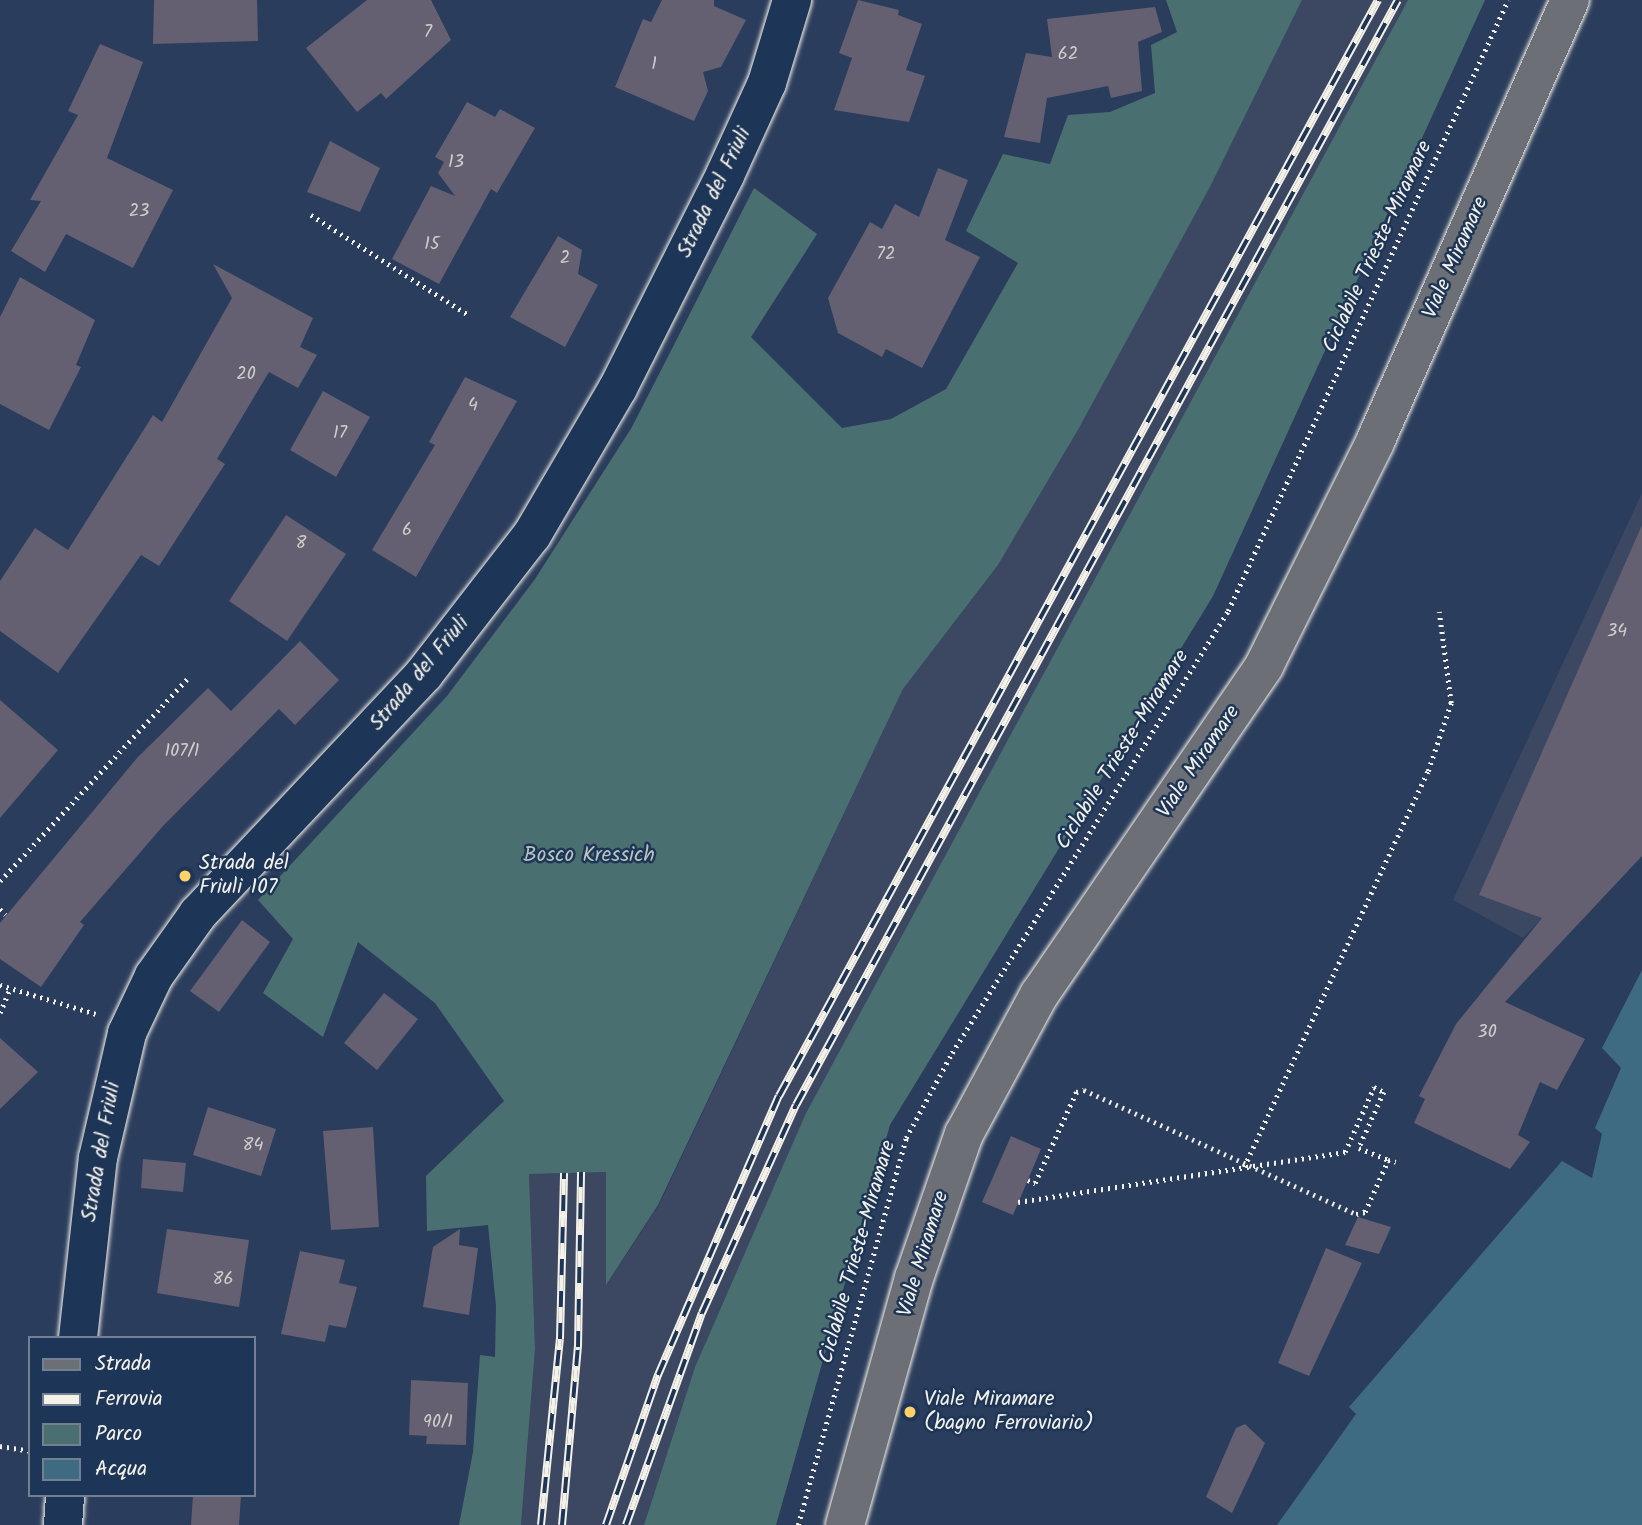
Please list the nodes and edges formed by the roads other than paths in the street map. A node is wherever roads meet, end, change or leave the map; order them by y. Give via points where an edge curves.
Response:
1 (792, 0) edge
2 (1570, 0) edge
3 (78, 1336) edge
4 (65, 1497) edge
5 (62, 1525) edge
6 (845, 1525) edge

1 - 3 main road, Strada del Friuli via 743,138 553,503 424,674 198,914 144,995 127,1033 98,1158
2 - 6 main road, Viale Miramare via 1375,442 1264,666 1039,995 964,1134 914,1278
4 - 5 main road

